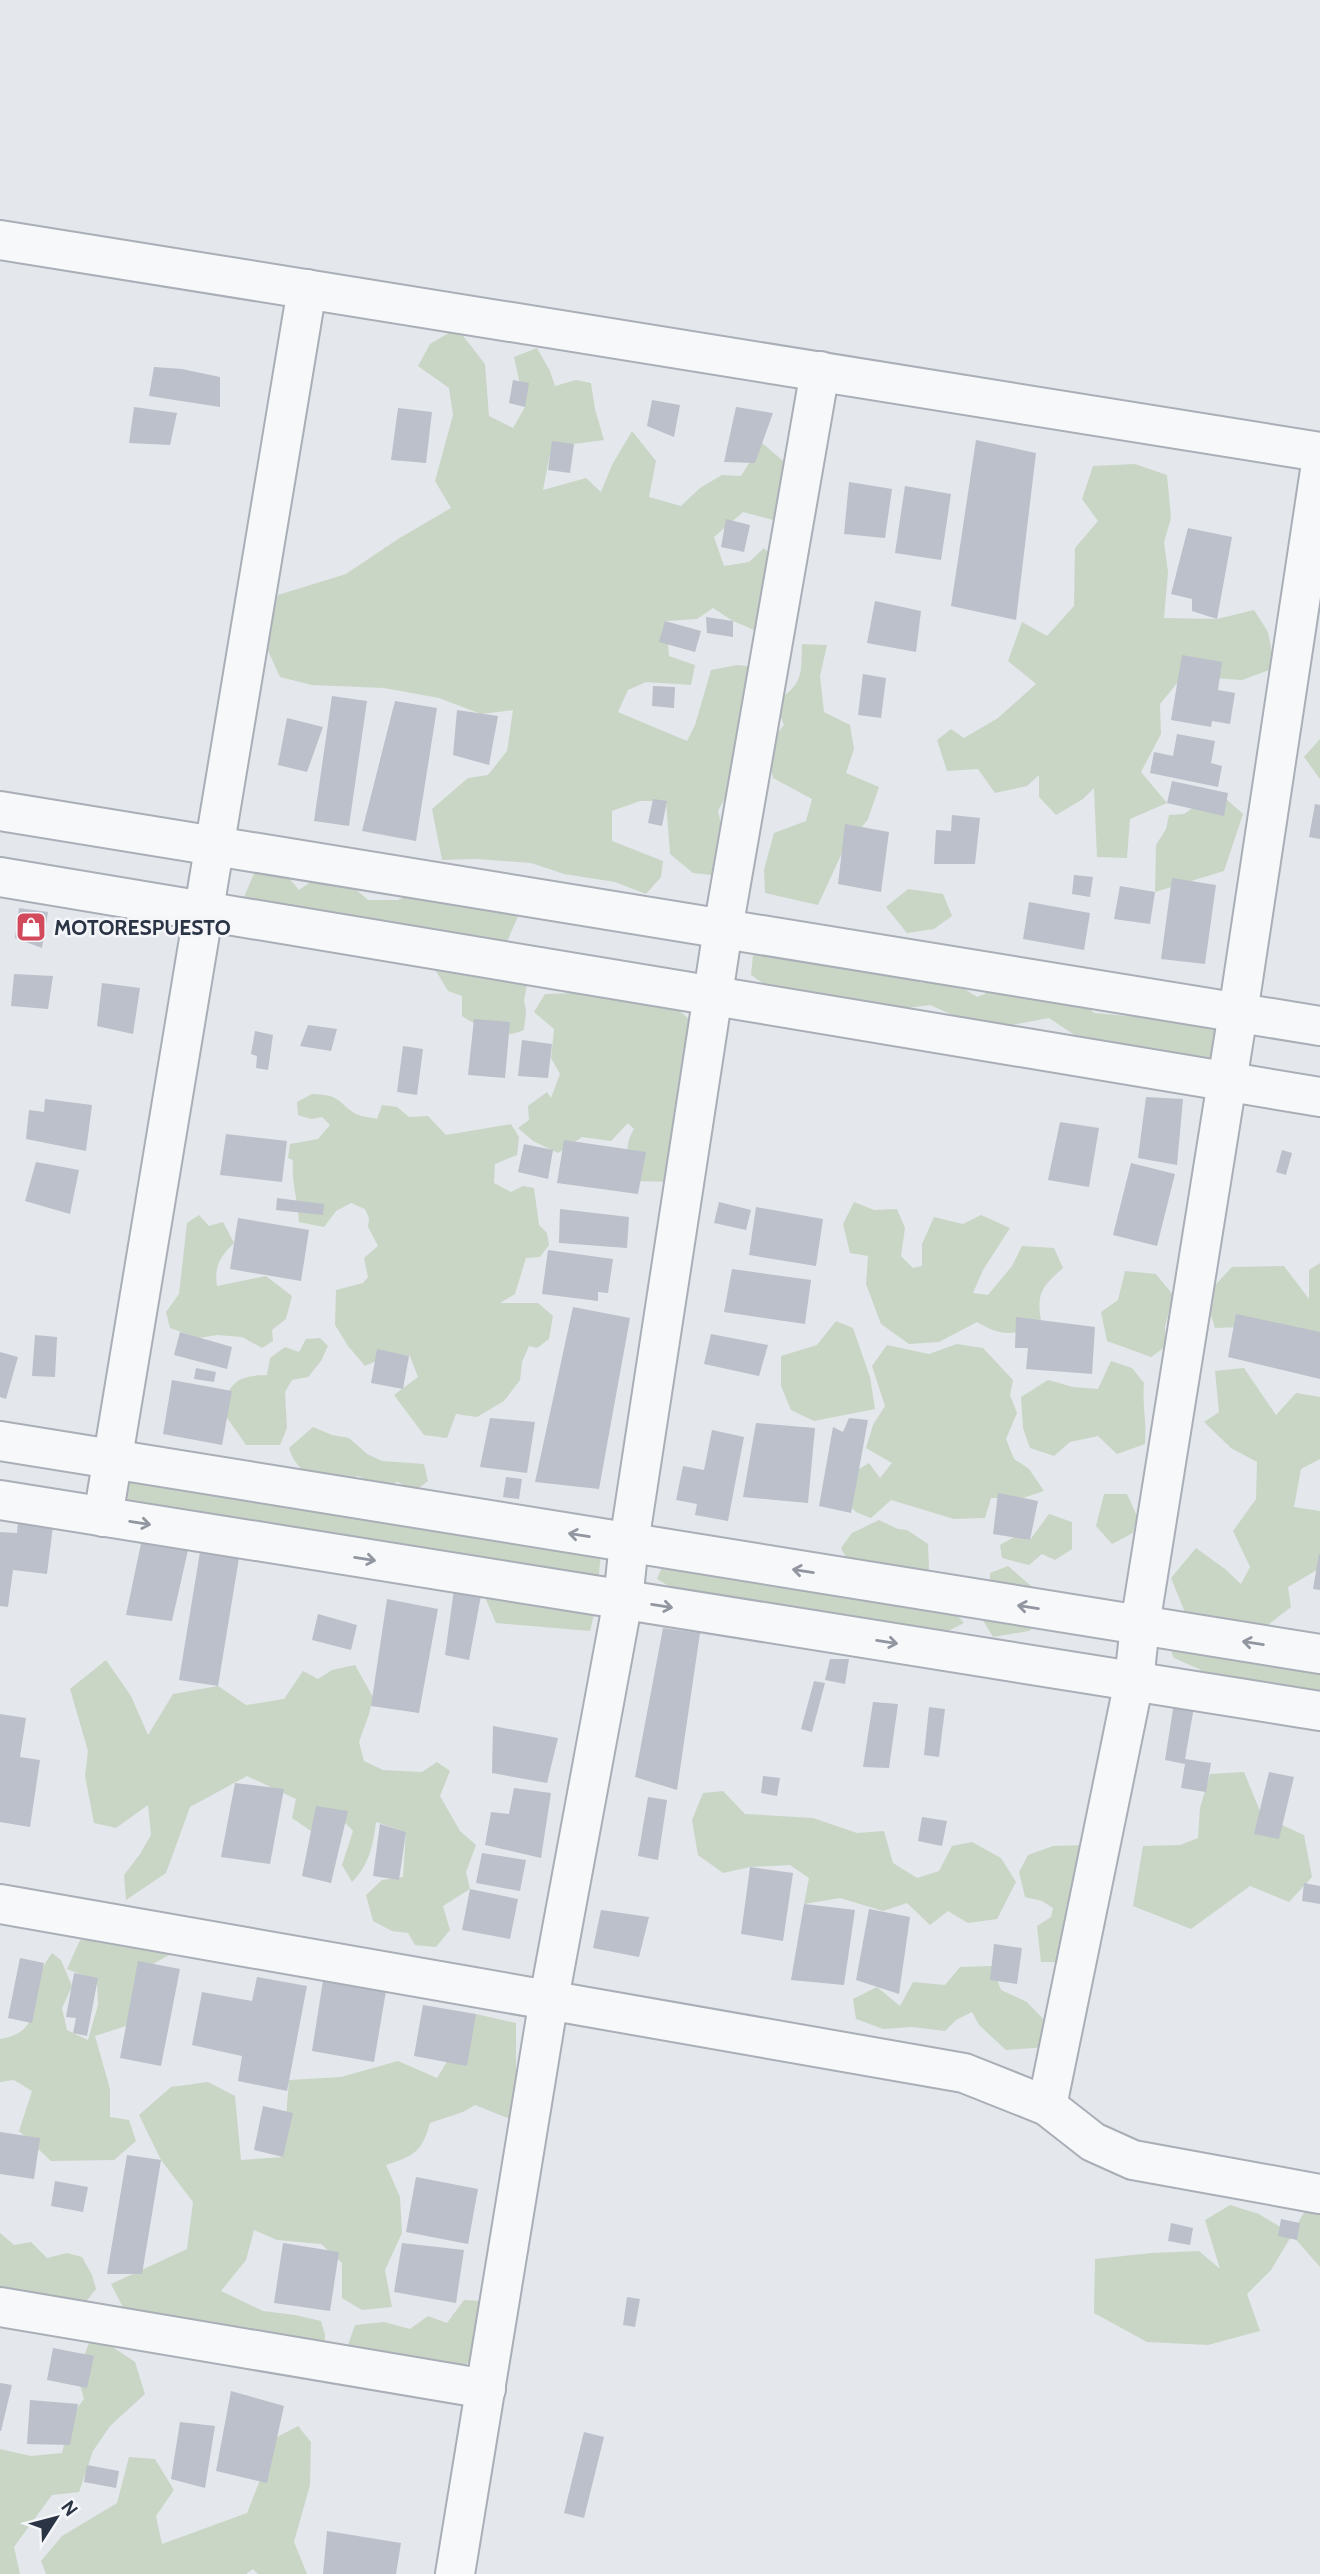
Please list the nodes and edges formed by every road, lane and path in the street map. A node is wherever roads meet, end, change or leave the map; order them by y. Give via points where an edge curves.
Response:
1 (0, 240) edge
2 (307, 289) junction
3 (820, 371) junction
4 (1320, 452) edge
5 (1320, 470) edge
6 (0, 811) edge
7 (213, 846) junction
8 (0, 877) edge
9 (203, 911) junction
10 (723, 929) junction
11 (714, 996) junction
12 (1238, 1013) junction
13 (1320, 1026) edge
14 (1227, 1082) junction
15 (1320, 1097) edge
16 (0, 1441) edge
17 (111, 1459) junction
18 (0, 1500) edge
19 (103, 1517) junction
20 (629, 1543) junction
21 (623, 1600) junction
22 (1140, 1625) junction
23 (1320, 1654) edge
24 (1134, 1681) junction
25 (1320, 1711) edge
26 (0, 1904) edge
27 (549, 1999) junction
28 (1047, 2106) junction
29 (1320, 2194) edge
30 (0, 2307) edge
31 (486, 2389) junction
32 (455, 2574) edge

1 - 2 street
2 - 3 street
2 - 7 street
3 - 4 street
3 - 10 street
5 - 12 street
6 - 7 street
7 - 9 street
7 - 10 street
8 - 9 street
9 - 11 street
9 - 17 street
10 - 11 street
10 - 12 street
11 - 14 street
11 - 20 street
12 - 13 street
12 - 14 street
14 - 15 street
14 - 22 street
16 - 17 street
17 - 19 street
20 -> 17 street
18 - 19 street
19 -> 21 street
20 - 21 street
22 -> 20 street
21 -> 24 street
21 - 27 street
23 -> 22 street
22 - 24 street
24 - 25 street
24 - 28 street
26 - 27 street
27 - 28 street via 964,2073
27 - 31 street
28 - 29 street via 1093,2142 1133,2160
30 - 31 street
31 - 32 street

